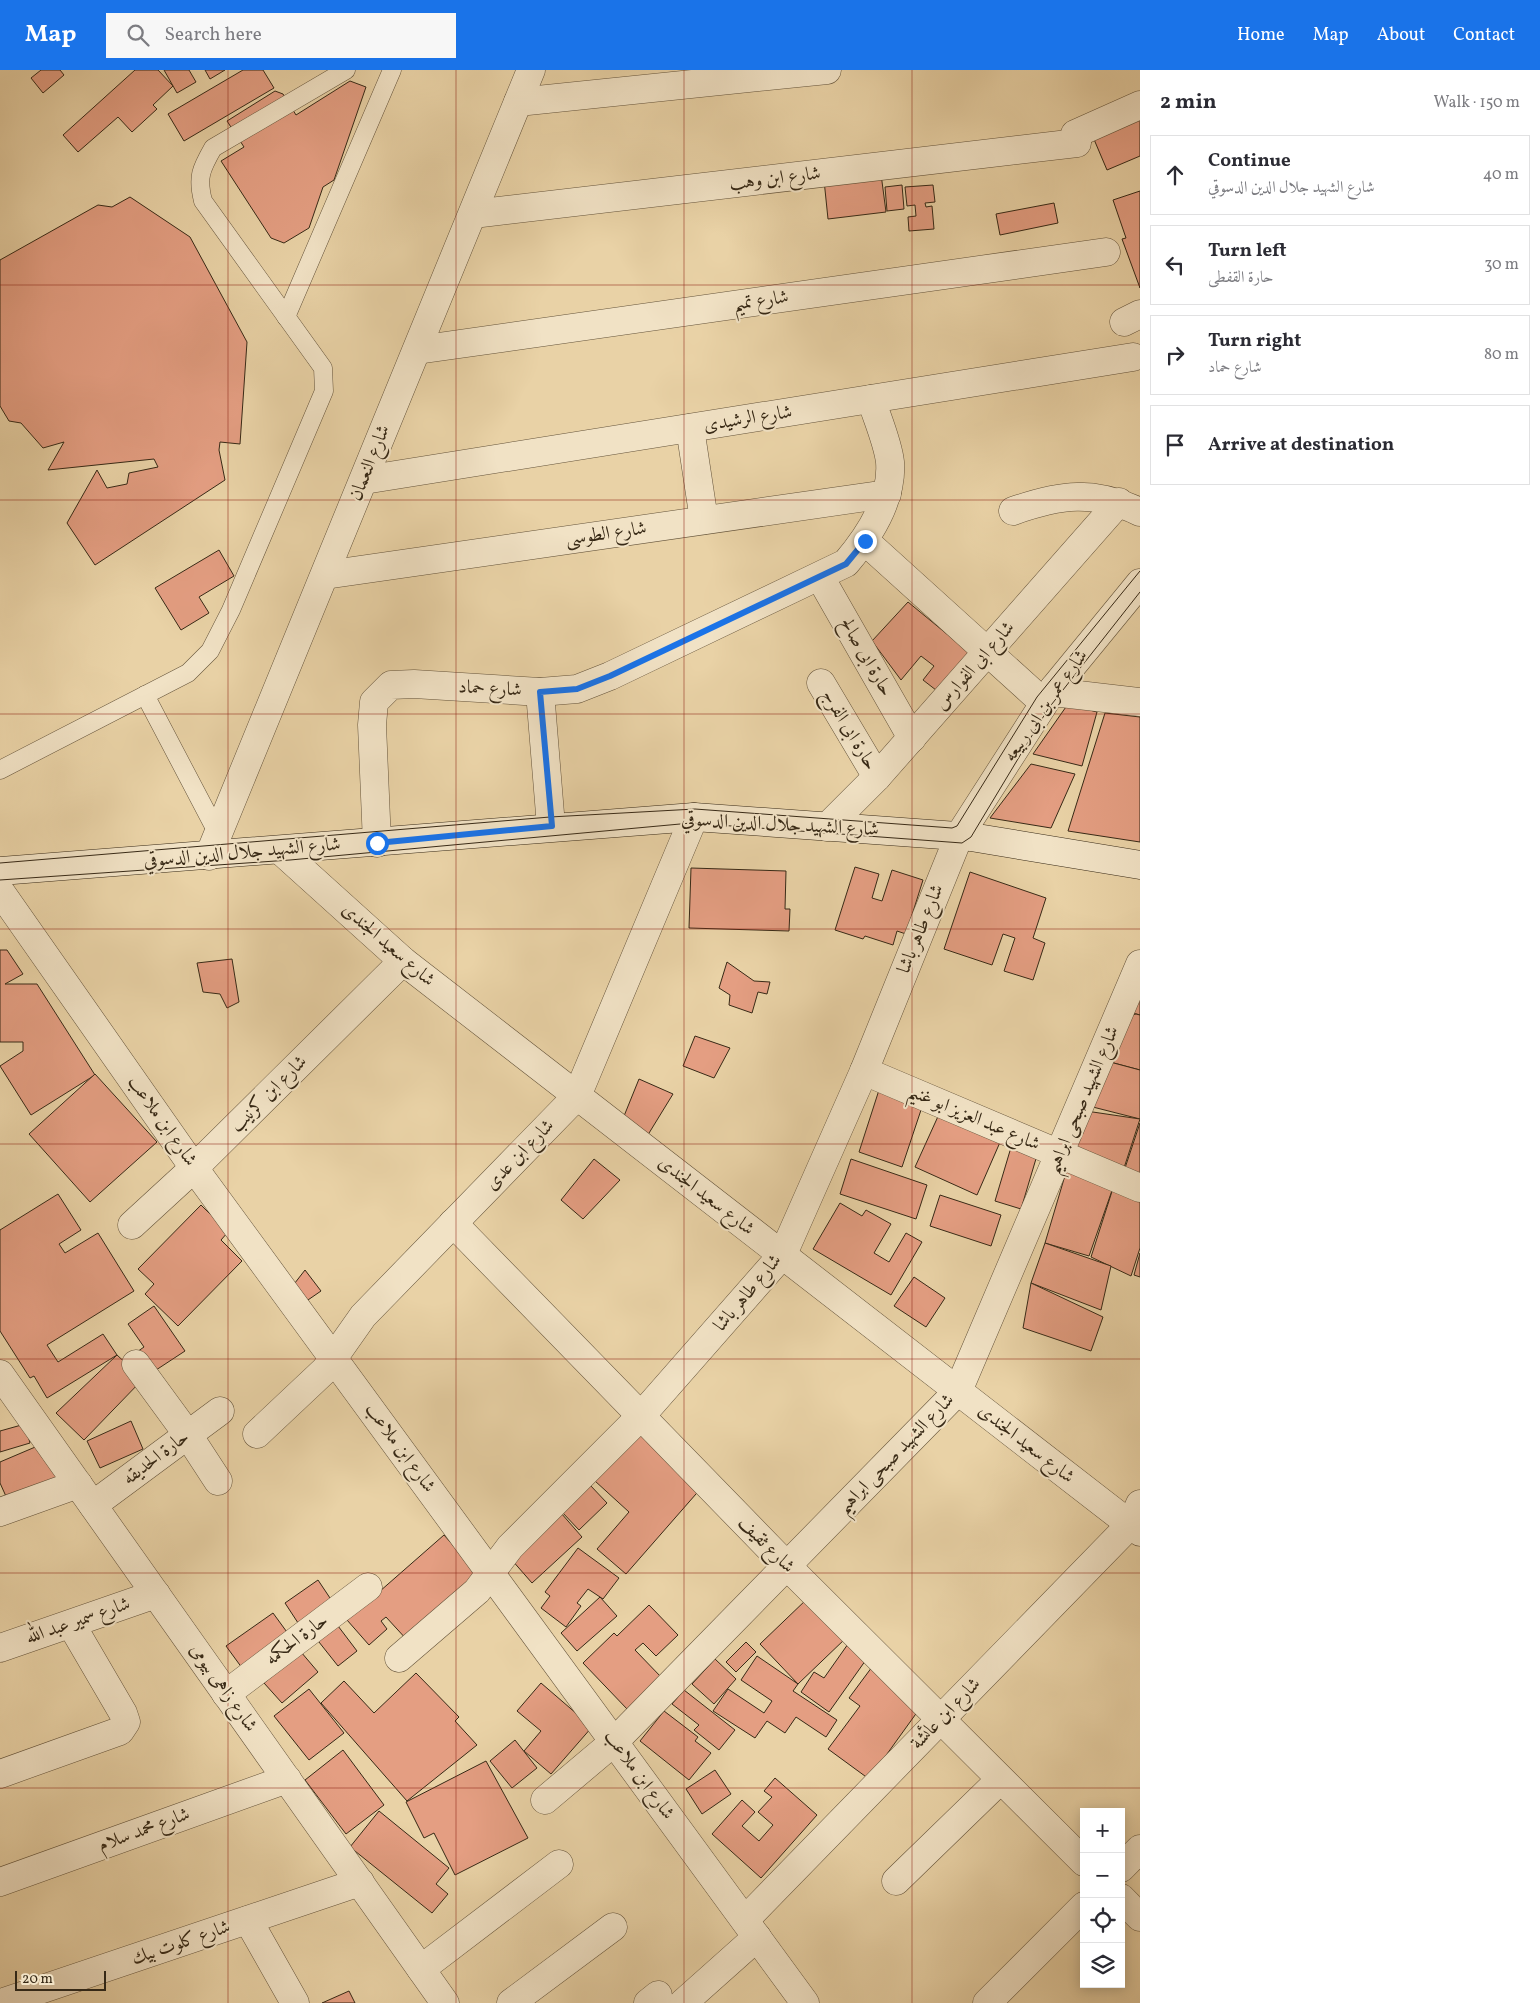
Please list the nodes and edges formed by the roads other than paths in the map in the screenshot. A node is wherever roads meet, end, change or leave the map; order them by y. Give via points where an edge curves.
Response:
1 (346, 70) edge
2 (392, 70) edge
3 (531, 70) edge
4 (827, 70) edge
5 (518, 102) junction
6 (1140, 105) edge
7 (473, 214) junction
8 (1106, 252) dead end
9 (286, 317) junction
10 (417, 350) junction
11 (1133, 357) dead end
12 (871, 399) junction
13 (690, 428) junction
14 (364, 480) junction
15 (887, 494) junction
16 (1129, 507) edge
17 (1013, 511) dead end
18 (704, 520) junction
19 (865, 541) junction
20 (325, 575) junction
21 (820, 577) junction
22 (1136, 593) edge
23 (987, 652) junction
24 (822, 684) dead end
25 (540, 692) junction
26 (145, 695) junction
27 (1049, 695) junction
28 (1140, 702) edge
29 (912, 738) junction
30 (0, 770) edge
31 (877, 777) junction
32 (694, 817) junction
33 (552, 826) junction
34 (827, 827) junction
35 (960, 836) junction
36 (377, 843) junction
37 (214, 845) junction
38 (280, 850) junction
39 (1140, 865) edge
40 (0, 871) edge
41 (0, 890) edge
42 (404, 962) junction
43 (1140, 964) edge
44 (864, 1071) junction
45 (577, 1096) junction
46 (1060, 1154) junction
47 (194, 1168) junction
48 (1140, 1188) edge
49 (453, 1224) junction
50 (132, 1225) dead end
51 (782, 1254) junction
52 (334, 1358) junction
53 (136, 1364) dead end
54 (2, 1381) edge
55 (958, 1391) junction
56 (220, 1410) dead end
57 (640, 1417) junction
58 (257, 1434) dead end
59 (188, 1435) junction
60 (218, 1481) dead end
61 (85, 1494) junction
62 (0, 1512) edge
63 (1137, 1520) edge
64 (787, 1566) junction
65 (491, 1572) junction
66 (368, 1587) dead end
67 (156, 1594) junction
68 (71, 1624) junction
69 (0, 1648) edge
70 (399, 1658) dead end
71 (226, 1694) junction
72 (940, 1720) junction
73 (615, 1741) junction
74 (0, 1774) edge
75 (287, 1779) junction
76 (1000, 1780) junction
77 (545, 1800) dead end
78 (1140, 1849) edge
79 (1080, 1858) edge
80 (559, 1864) dead end
81 (1125, 1864) edge
82 (896, 1881) dead end
83 (0, 1882) edge
84 (360, 1882) junction
85 (1125, 1902) edge
86 (1080, 1910) edge
87 (1140, 1917) edge
88 (248, 1920) junction
89 (613, 1927) dead end
90 (751, 1928) junction
91 (421, 1969) junction
92 (663, 2001) edge
93 (1, 2003) edge
94 (295, 2003) edge
95 (445, 2003) edge
96 (511, 2003) edge
97 (805, 2003) edge
98 (987, 2003) edge

1 - 9 lane via 213,148 201,170 199,186 204,201
2 - 9 lane
3 - 5 street, شارع النعمان
4 - 5 street
5 - 7 street, شارع النعمان
6 - 7 street, شارع ابن وهب via 1076,139
7 - 10 street, شارع النعمان
8 - 10 street, شارع تميم
9 - 26 lane via 323,368 324,391 231,610 210,651 188,673
10 - 14 street, شارع النعمان
11 - 12 street, شارع الرشيدى
12 - 13 street, شارع الرشيدى
12 - 15 street, شارع حماد via 890,462
13 - 14 street, شارع الرشيدى
13 - 18 street
14 - 20 street, شارع النعمان
15 - 18 street, شارع الطوسى
15 - 19 street, شارع حماد
16 - 17 street via 1083,496 1047,499
16 - 23 street, شارع ابى الفوارس
18 - 20 street, شارع الطوسى
19 - 21 street, شارع حماد via 846,564
19 - 23 street
20 - 37 street, شارع النعمان
21 - 25 street, شارع حماد via 610,676 577,689
21 - 29 street, حارة ابى صالح
22 - 27 street, شارع عمر بن ابى ربيعه
23 - 27 street
23 - 29 street, شارع ابى الفوارس
24 - 31 street, حارة ابى الفرج
25 - 33 street
25 - 36 street, شارع حماد via 414,684 391,686 374,702
26 - 30 lane
26 - 37 lane
27 - 28 street via 1061,693
27 - 35 street, شارع عمر بن ابى ربيعه
29 - 31 street, شارع ابى الفوارس
31 - 34 street, شارع ابى الفوارس
32 - 33 street, شارع الشهيد جلال الدين الدسوقي
32 - 34 street, شارع الشهيد جلال الدين الدسوقي
32 - 45 street, شارع ابن عدى
33 - 36 street, شارع الشهيد جلال الدين الدسوقي
34 - 35 street, شارع الشهيد جلال الدين الدسوقي
35 - 39 street, شارع الشهيد جلال الدين الدسوقي
35 - 44 street, شارع طاهر باشا
36 - 38 street, شارع الشهيد جلال الدين الدسوقي
37 - 38 street, شارع الشهيد جلال الدين الدسوقي
37 - 40 street, شارع الشهيد جلال الدين الدسوقي
38 - 42 street, شارع سعيد الجندى
41 - 47 street, شارع ابن ملاعب
42 - 45 street, شارع سعيد الجندى
42 - 47 street, شارع ابن كرنيب
43 - 46 street, شارع الشهيد صبحى ابراهيم
44 - 46 street, شارع عبد العزيز ابو غنيم
44 - 51 street, شارع طاهر باشا
45 - 49 street, شارع ابن عدى
45 - 51 street, شارع سعيد الجندى
46 - 48 street, شارع عبد العزيز ابو غنيم
46 - 55 street, شارع الشهيد صبحى ابراهيم
47 - 50 street, شارع ابن كرنيب
47 - 52 street, شارع ابن ملاعب
49 - 52 street, شارع ابن عدى via 363,1316
49 - 57 street, شارع ثقيف
51 - 55 street, شارع سعيد الجندى
51 - 57 street, شارع طاهر باشا
52 - 58 street, شارع ابن عدى via 315,1381
52 - 65 street, شارع ابن ملاعب
53 - 59 street
54 - 61 street, شارع زاهى بيومى
55 - 63 street, شارع سعيد الجندى
55 - 64 street, شارع الشهيد صبحى ابراهيم
56 - 59 street, حارة الحديقه
57 - 64 street, شارع ثقيف
57 - 65 street, شارع طاهر باشا via 510,1546
59 - 60 street
59 - 61 street, حارة الحديقه
61 - 62 street, حارة الحديقه
61 - 67 street, شارع زاهى بيومى
63 - 72 street, شارع ابن عائشة
64 - 72 street, شارع ثقيف
64 - 73 street, شارع الشهيد صبحى ابراهيم
65 - 70 street, شارع طاهر باشا via 477,1591
65 - 73 street, شارع ابن ملاعب
66 - 71 street, حارة الحكمه
67 - 68 street, شارع سمير عبد الله
67 - 71 street, شارع زاهى بيومى
68 - 69 street, شارع سمير عبد الله
68 - 74 street via 126,1722 120,1731
71 - 75 street, شارع زاهى بيومى
72 - 76 street, شارع ثقيف
72 - 90 street, شارع ابن عائشة
73 - 77 street, شارع الشهيد صبحى ابراهيم
73 - 90 street, شارع ابن ملاعب
75 - 83 street, شارع محمد سلام
75 - 84 street, شارع زاهى بيومى
76 - 79 street, شارع ثقيف
76 - 82 street
78 - 81 street
80 - 91 street
84 - 88 street, شارع كلوت بيك
84 - 91 street, شارع زاهى بيومى
85 - 87 street
86 - 98 street
88 - 93 street, شارع كلوت بيك
88 - 94 street
89 - 96 street
90 - 92 street, شارع ابن عائشة
90 - 97 street, شارع ابن ملاعب
91 - 95 street, شارع زاهى بيومى

